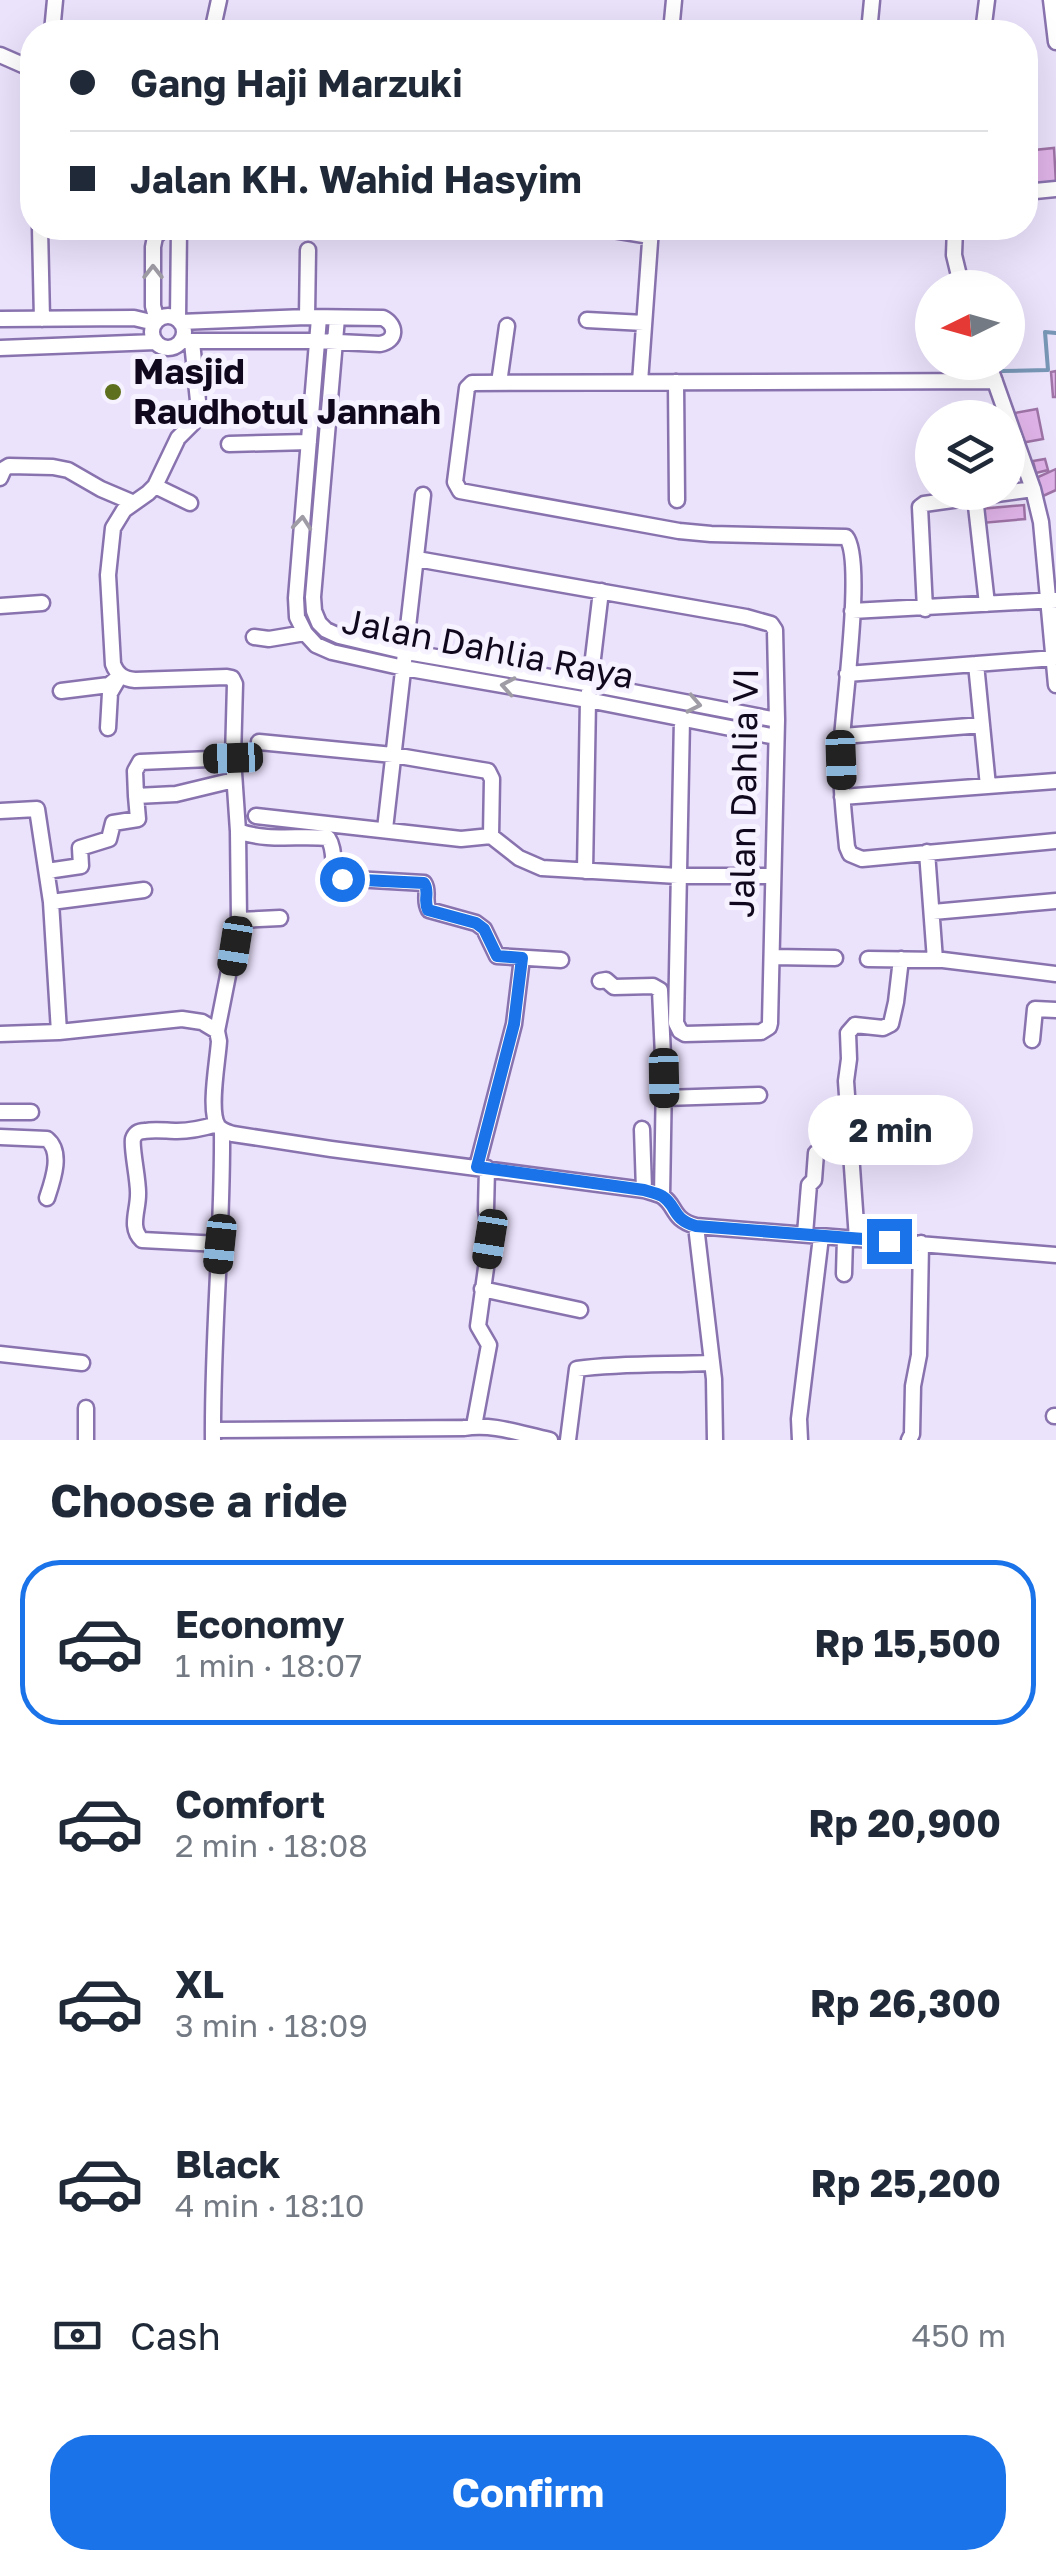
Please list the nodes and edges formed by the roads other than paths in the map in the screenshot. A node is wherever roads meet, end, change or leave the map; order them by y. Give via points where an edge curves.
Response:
1 (1051, 0) edge
2 (1056, 42) edge
3 (40, 240) edge
4 (155, 240) edge
5 (179, 240) edge
6 (650, 240) edge
7 (955, 240) edge
8 (308, 250) dead end
9 (958, 270) edge
10 (313, 318) junction
11 (337, 318) junction
12 (0, 319) edge
13 (42, 319) junction
14 (588, 320) dead end
15 (156, 321) junction
16 (179, 321) junction
17 (644, 323) junction
18 (508, 326) dead end
19 (317, 341) junction
20 (156, 342) junction
21 (186, 342) junction
22 (336, 342) junction
23 (0, 348) edge
24 (915, 374) edge
25 (994, 380) edge
26 (640, 382) junction
27 (676, 382) junction
28 (500, 383) junction
29 (309, 442) junction
30 (229, 444) dead end
31 (0, 478) edge
32 (155, 486) junction
33 (1034, 490) junction
34 (1025, 491) edge
35 (424, 494) dead end
36 (677, 500) dead end
37 (134, 503) junction
38 (190, 503) dead end
39 (920, 510) edge
40 (976, 510) edge
41 (416, 559) junction
42 (601, 591) junction
43 (1053, 600) edge
44 (42, 602) dead end
45 (987, 604) junction
46 (0, 606) edge
47 (925, 608) junction
48 (852, 611) junction
49 (305, 633) junction
50 (254, 637) dead end
51 (407, 652) junction
52 (1054, 658) edge
53 (976, 664) junction
54 (404, 668) junction
55 (848, 674) junction
56 (120, 676) junction
57 (590, 684) junction
58 (1056, 684) edge
59 (61, 691) dead end
60 (588, 700) junction
61 (682, 719) junction
62 (777, 720) junction
63 (982, 725) junction
64 (108, 728) dead end
65 (843, 736) junction
66 (776, 737) junction
67 (258, 742) dead end
68 (393, 755) junction
69 (233, 758) junction
70 (234, 780) junction
71 (1056, 781) edge
72 (988, 786) junction
73 (136, 796) junction
74 (842, 797) junction
75 (0, 811) edge
76 (256, 816) dead end
77 (385, 830) junction
78 (238, 831) junction
79 (491, 836) junction
80 (1056, 841) edge
81 (927, 852) junction
82 (46, 871) junction
83 (585, 871) junction
84 (678, 876) junction
85 (772, 876) junction
86 (144, 890) dead end
87 (51, 902) junction
88 (1056, 902) edge
89 (933, 912) junction
90 (280, 918) dead end
91 (239, 920) junction
92 (772, 957) junction
93 (522, 958) junction
94 (835, 958) dead end
95 (868, 958) dead end
96 (561, 960) dead end
97 (901, 960) junction
98 (934, 960) junction
99 (1056, 974) edge
100 (600, 980) dead end
101 (1056, 1010) edge
102 (217, 1031) junction
103 (59, 1032) junction
104 (0, 1034) edge
105 (1032, 1040) dead end
106 (759, 1095) dead end
107 (664, 1098) junction
108 (0, 1112) edge
109 (31, 1112) dead end
110 (220, 1127) junction
111 (642, 1129) dead end
112 (0, 1136) edge
113 (816, 1153) dead end
114 (482, 1168) junction
115 (644, 1190) junction
116 (662, 1196) junction
117 (47, 1198) dead end
118 (696, 1226) junction
119 (805, 1234) junction
120 (821, 1237) junction
121 (851, 1238) junction
122 (920, 1243) junction
123 (220, 1244) junction
124 (1056, 1255) edge
125 (844, 1274) dead end
126 (482, 1289) junction
127 (580, 1310) dead end
128 (0, 1354) edge
129 (82, 1363) dead end
130 (712, 1363) junction
131 (86, 1408) dead end
132 (474, 1426) junction
133 (352, 1434) edge
134 (397, 1434) edge
135 (213, 1435) edge
136 (281, 1435) edge
137 (86, 1440) edge
138 (550, 1440) edge
139 (568, 1440) edge
140 (714, 1440) edge
141 (800, 1440) edge
142 (909, 1440) edge

1 - 2 street
3 - 13 street
15 -> 4 street
5 - 16 street
6 - 17 street
7 - 9 street
8 - 10 street, Jalan Dahlia Raya
10 - 11 street
10 - 16 street
10 - 19 street, Jalan Dahlia Raya
11 - 22 street, Jalan Dahlia Raya
11 - 22 street via 383,318 394,329 387,342
12 - 13 street
13 - 15 street
14 - 17 street
15 - 16 street
15 - 20 street
16 - 21 street
17 - 26 street
18 - 28 street
19 - 21 street
19 - 22 street
19 - 29 street, Jalan Dahlia Raya
20 - 21 street via 170,348
20 - 23 street
21 - 32 street via 197,412
22 - 51 street, Jalan Dahlia Raya via 314,611 338,636
24 - 27 street
25 - 33 street
26 - 27 street
26 - 28 street
27 - 36 street
28 - 48 street via 467,388 460,491 679,531 846,536 852,544
29 - 30 street
49 -> 29 street, Jalan Dahlia Raya via 296,598
31 - 37 street via 9,466 53,467
32 - 37 street
32 - 38 street
33 - 34 street
33 - 43 street
35 - 41 street
37 - 56 street via 118,518 108,575 113,664
39 - 47 street
40 - 45 street
41 - 42 street
41 - 51 street
42 - 57 street
42 - 62 street, Jalan Dahlia VI via 770,624
43 - 45 street
43 - 52 street
44 - 46 street
45 - 47 street
47 - 48 street
48 - 55 street
49 - 50 street
49 - 54 street, Jalan Dahlia Raya via 332,652
51 - 54 street
51 - 57 street, Jalan Dahlia Raya
52 - 53 street
52 - 58 street
53 - 55 street
53 - 63 street
60 -> 54 street, Jalan Dahlia Raya
54 - 68 street
55 - 65 street
56 - 59 street via 109,686
56 - 64 street via 110,693
56 - 69 street via 232,678
57 - 60 street
57 -> 62 street, Jalan Dahlia Raya
60 - 61 street, Jalan Dahlia Raya
60 - 83 street
61 - 66 street, Jalan Dahlia Raya
61 - 84 street
62 - 66 street, Jalan Dahlia VI
63 - 65 street
63 - 72 street
65 - 74 street
66 - 85 street, Jalan Dahlia VI
67 - 68 street
68 - 77 street
68 - 79 street via 488,771
69 - 70 street
69 - 73 street via 145,761 135,771
70 - 73 street
70 - 78 street
71 - 72 street
72 - 74 street
73 - 82 street via 138,819 114,823 109,839 80,848 81,866
74 - 81 street via 850,854 862,860
75 - 82 street via 37,809
76 - 77 street
77 - 79 street
78 - 91 street
78 - 93 street via 328,838 337,878 424,883 428,910 476,923 497,956
79 - 83 street via 542,868
80 - 81 street
81 - 89 street
82 - 87 street
83 - 84 street
84 - 85 street
84 - 92 street, Jalan Dahlia VI via 676,1023 685,1034 769,1027
85 - 92 street, Jalan Dahlia VI
86 - 87 street
87 - 103 street
88 - 89 street
89 - 98 street
90 - 91 street
91 - 102 street
92 - 94 street, Jalan Dahlia VI
93 - 96 street
93 - 114 street
95 - 97 street
97 - 98 street
97 - 121 street via 888,1028 849,1029
98 - 99 street
100 - 107 street via 660,990
101 - 105 street via 1035,1009
102 - 103 street via 182,1019
102 - 110 street via 214,1107
103 - 104 street
106 - 107 street
107 - 116 street
108 - 109 street
110 - 114 street
110 - 123 street
110 - 123 street via 142,1130 133,1138 137,1238
111 - 115 street
112 - 117 street via 53,1142
113 - 119 street
114 - 115 street
114 - 126 street via 490,1239
115 - 116 street
116 - 118 street via 676,1216
118 - 119 street
118 - 130 street
119 - 120 street
120 - 121 street
120 - 141 street
121 - 122 street
121 - 125 street
122 - 124 street
122 - 142 street via 919,1354
123 - 135 street
126 - 127 street
126 - 132 street via 478,1326 489,1344
128 - 129 street
130 - 139 street via 577,1369
130 - 140 street
131 - 137 street
132 - 134 street
132 - 138 street
133 - 134 street
133 - 136 street
135 - 136 street

